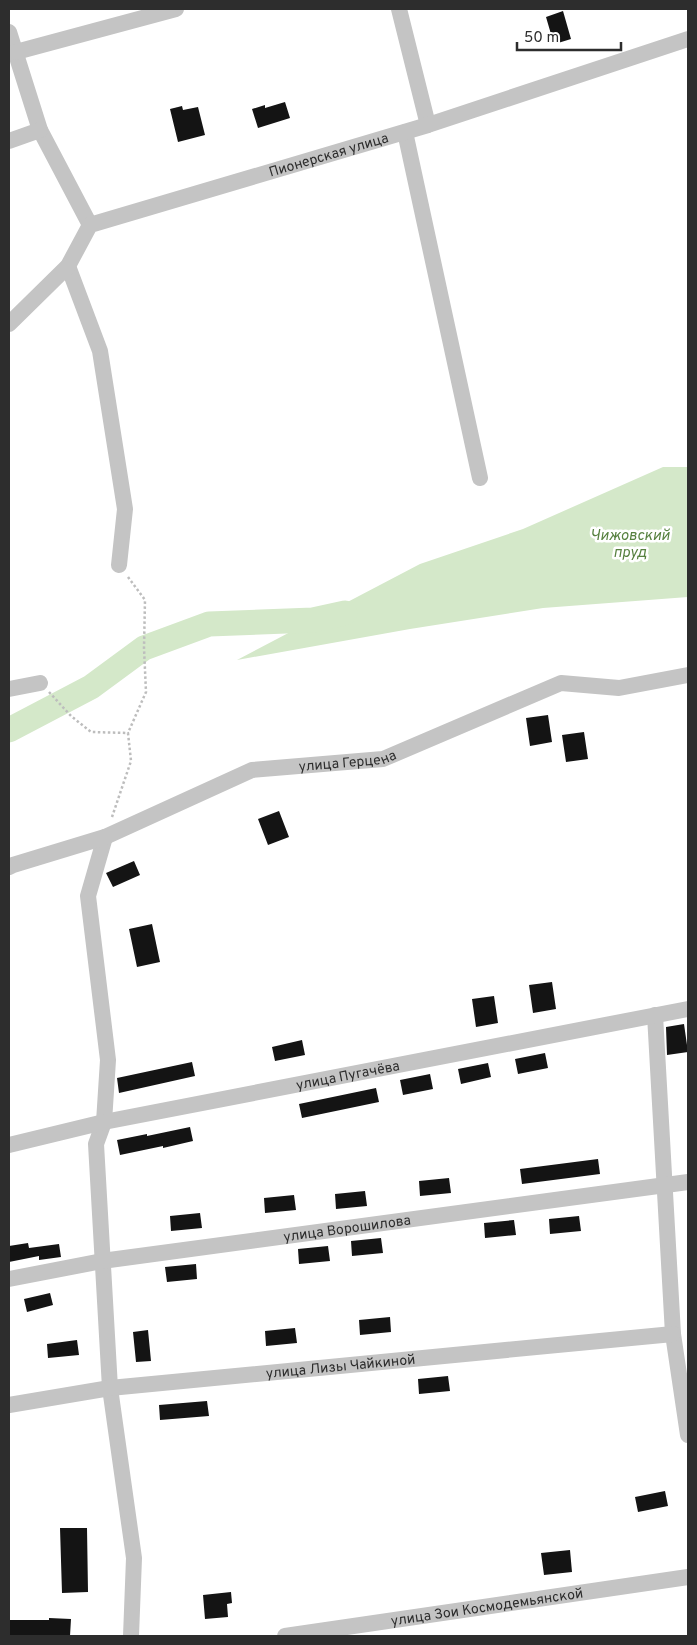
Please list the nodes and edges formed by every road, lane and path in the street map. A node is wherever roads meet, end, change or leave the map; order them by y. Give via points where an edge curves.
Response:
1 (176, 9) edge
2 (399, 9) edge
3 (9, 32) edge
4 (688, 39) edge
5 (16, 52) junction
6 (428, 126) junction
7 (40, 130) junction
8 (405, 132) junction
9 (9, 141) edge
10 (90, 225) junction
11 (68, 266) junction
12 (9, 324) edge
13 (480, 478) dead end
14 (119, 565) joint
15 (688, 675) edge
16 (40, 683) joint
17 (9, 689) edge
18 (128, 733) junction
19 (104, 837) junction
20 (9, 867) edge
21 (688, 1009) edge
22 (655, 1015) junction
23 (104, 1122) junction
24 (9, 1145) edge
25 (688, 1182) edge
26 (664, 1185) junction
27 (102, 1261) junction
28 (9, 1279) edge
29 (672, 1334) junction
30 (110, 1388) junction
31 (9, 1405) edge
32 (688, 1435) edge
33 (688, 1577) edge
34 (131, 1636) edge
35 (285, 1636) edge

1 - 5 street
2 - 6 street
3 - 5 street
4 - 6 street, Пионерская улица
5 - 7 street
6 - 8 street, Пионерская улица
7 - 9 street
7 - 10 street
8 - 10 street, Пионерская улица
8 - 13 street
10 - 11 street
11 - 12 street
11 - 14 street via 100,351 125,509
14 - 18 path via 145,600 146,692
15 - 19 street, улица Герцена via 620,688 561,683 383,759 252,770
16 - 17 street
16 - 18 path via 91,732
18 - 19 path via 131,760
19 - 20 street, улица Герцена
19 - 23 street via 88,896 108,1060
21 - 22 street, улица Пугачёва
22 - 23 street, улица Пугачёва
22 - 26 street
23 - 24 street, улица Пугачёва
23 - 27 street via 96,1144
25 - 26 street, улица Ворошилова
26 - 27 street, улица Ворошилова
26 - 29 street
27 - 28 street, улица Ворошилова
27 - 30 street
29 - 30 street, улица Лизы Чайкиной
29 - 32 street
30 - 31 street, улица Лизы Чайкиной
30 - 34 street via 134,1558
33 - 35 street, улица Зои Космодемьянской

